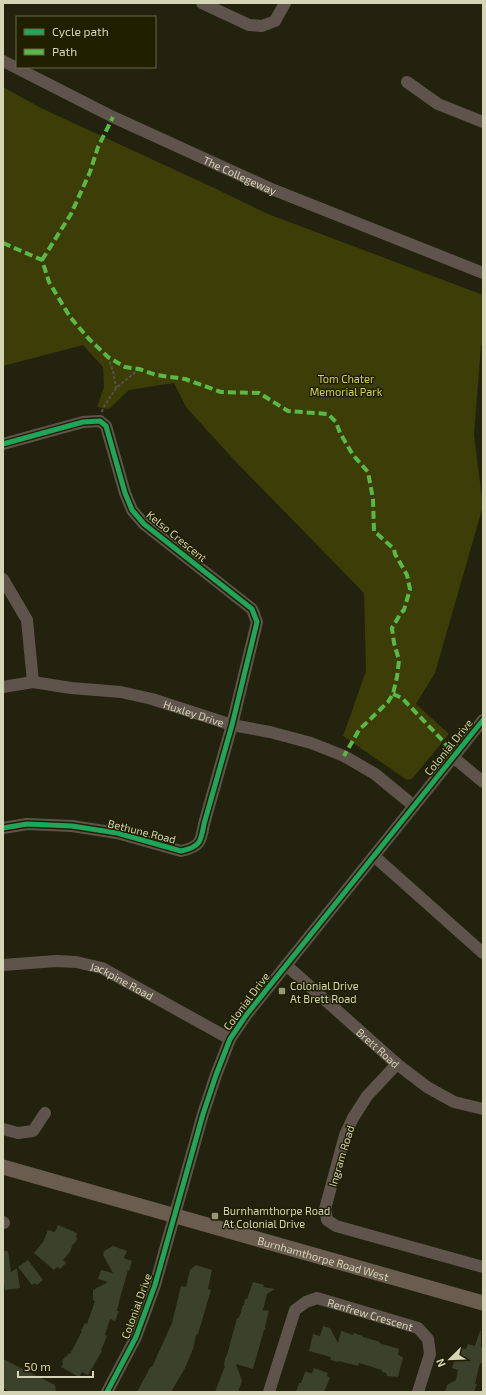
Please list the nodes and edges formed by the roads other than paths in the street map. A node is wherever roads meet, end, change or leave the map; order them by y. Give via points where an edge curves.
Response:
1 (202, 3) edge
2 (285, 3) edge
3 (3, 61) edge
4 (16, 68) edge
5 (17, 68) edge
6 (408, 82) dead end
7 (483, 122) edge
8 (483, 272) edge
9 (3, 444) edge
10 (3, 579) edge
11 (33, 682) junction
12 (3, 687) edge
13 (483, 720) edge
14 (232, 725) junction
15 (453, 757) junction
16 (483, 782) edge
17 (414, 806) junction
18 (3, 828) edge
19 (374, 856) junction
20 (483, 953) edge
21 (3, 965) edge
22 (286, 965) junction
23 (230, 1039) junction
24 (397, 1064) junction
25 (483, 1109) edge
26 (45, 1113) dead end
27 (3, 1129) edge
28 (3, 1167) edge
29 (175, 1216) junction
30 (483, 1267) edge
31 (483, 1303) edge
32 (107, 1392) edge
33 (269, 1392) edge
34 (418, 1392) edge

1 - 2 street via 249,25 262,26 275,21
3 - 4 street, The Collegeway
5 - 8 street, The Collegeway via 113,117 269,188
6 - 7 street via 438,104
9 - 14 street, Kelso Crescent via 83,422 100,421 106,426 132,510 144,524 252,609 257,622
10 - 11 street via 27,620
11 - 12 street, Huxley Drive
11 - 14 street, Huxley Drive via 121,692 152,699
13 - 15 street, Colonial Drive
14 - 17 street, Huxley Drive via 311,743 344,756 375,774
14 - 18 street, Bethune Road via 201,840 192,849 181,851 117,834 72,826 27,824
15 - 16 street
15 - 17 street, Colonial Drive
17 - 19 street, Colonial Drive
19 - 20 street
19 - 22 street, Colonial Drive
21 - 23 street, Jackpine Road via 56,961 76,962 102,968
22 - 23 street, Colonial Drive
22 - 24 street, Brett Road
23 - 29 street, Colonial Drive via 203,1114
24 - 25 street, Brett Road via 440,1095 454,1102
24 - 30 street, Ingram Road via 367,1096 345,1135 325,1209 327,1220 336,1226
26 - 27 street via 33,1131
28 - 29 main road, Burnhamthorpe Road West
29 - 31 main road, Burnhamthorpe Road West
29 - 32 street, Colonial Drive via 139,1331
33 - 34 street, Renfrew Crescent via 295,1310 317,1298 418,1328 428,1339 430,1354

